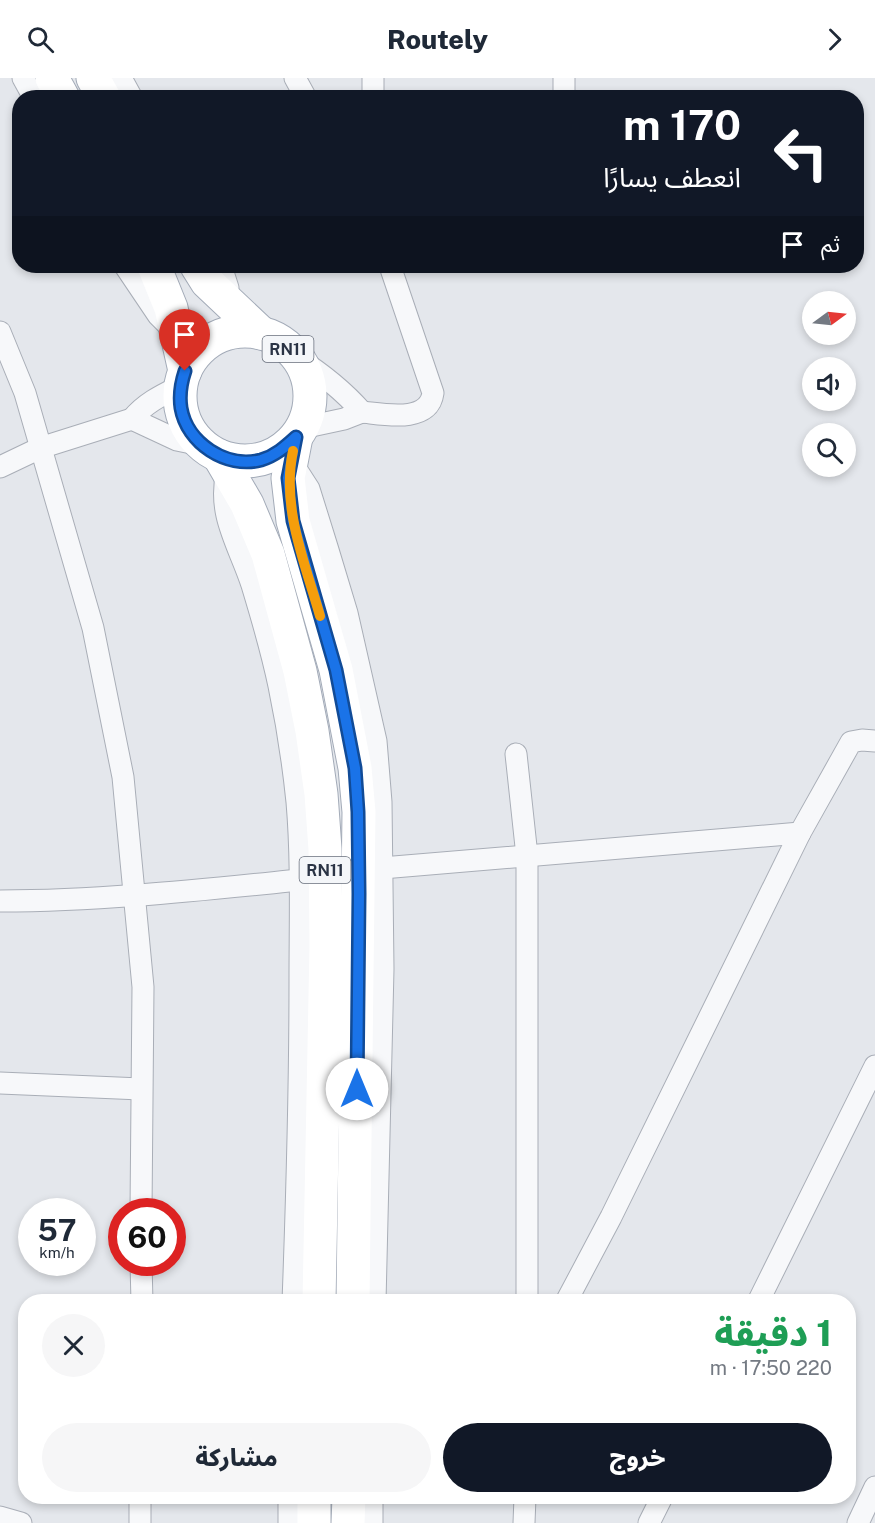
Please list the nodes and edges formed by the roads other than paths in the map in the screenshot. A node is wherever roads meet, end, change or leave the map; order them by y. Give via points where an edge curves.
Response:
1 (131, 273) edge
2 (158, 273) edge
3 (201, 273) edge
4 (223, 273) edge
5 (392, 273) edge
6 (225, 301) junction
7 (0, 332) edge
8 (261, 333) junction
9 (177, 334) junction
10 (296, 357) junction
11 (183, 379) junction
12 (362, 412) junction
13 (132, 419) junction
14 (296, 442) junction
15 (40, 448) junction
16 (216, 458) junction
17 (0, 467) edge
18 (875, 741) edge
19 (516, 754) dead end
20 (800, 833) junction
21 (526, 856) junction
22 (382, 868) junction
23 (300, 880) junction
24 (133, 897) junction
25 (0, 901) edge
26 (875, 1066) edge
27 (0, 1083) edge
28 (141, 1089) junction
29 (141, 1198) edge
30 (141, 1276) edge
31 (142, 1294) edge
32 (293, 1294) edge
33 (319, 1294) edge
34 (353, 1294) edge
35 (375, 1294) edge
36 (527, 1294) edge
37 (570, 1294) edge
38 (762, 1294) edge
39 (875, 1487) edge
40 (140, 1504) edge
41 (289, 1504) edge
42 (314, 1504) edge
43 (349, 1504) edge
44 (372, 1504) edge
45 (525, 1504) edge
46 (658, 1504) edge
47 (0, 1518) edge
48 (21, 1523) edge
49 (140, 1523) edge
50 (289, 1523) edge
51 (314, 1523) edge
52 (348, 1523) edge
53 (372, 1523) edge
54 (524, 1523) edge
55 (649, 1523) edge
56 (858, 1523) edge

1 - 9 street via 158,315
2 - 9 main road, RN11
3 - 6 main road, RN11
4 - 6 street via 228,288
5 - 12 street via 432,399 422,410 408,414
6 - 8 main road, RN11
7 - 15 street via 25,393
8 - 10 main road, RN11 via 280,342
8 - 11 main road, RN11 via 242,331 208,343 194,355
9 - 11 main road, RN11
10 - 12 street via 345,392
10 - 14 main road, RN11 via 310,392 308,411
11 - 13 street
11 - 16 main road, RN11 via 181,408 188,428
12 - 14 street
13 - 15 street
13 - 16 street
14 - 16 main road via 261,460
14 - 22 street via 347,613 376,741
14 - 34 main road, RN11 via 288,478 293,521 336,670 355,768 358,812
15 - 17 street
15 - 24 street via 93,628 123,777
16 - 23 street via 227,519 279,683 297,803
16 - 33 main road, RN11 via 247,504 281,599 300,671 321,794 326,945
18 - 20 street via 852,742
19 - 21 street
20 - 21 street
20 - 37 street
21 - 22 street
21 - 36 street
22 - 35 street
23 - 24 street
23 - 32 street via 300,1107
24 - 25 street
24 - 28 street via 142,987
26 - 38 street
27 - 28 street
28 - 29 street
30 - 31 street
39 - 56 street
40 - 49 street
41 - 50 street
42 - 51 main road
43 - 52 main road
44 - 53 street
45 - 54 street
46 - 55 street
47 - 48 street

